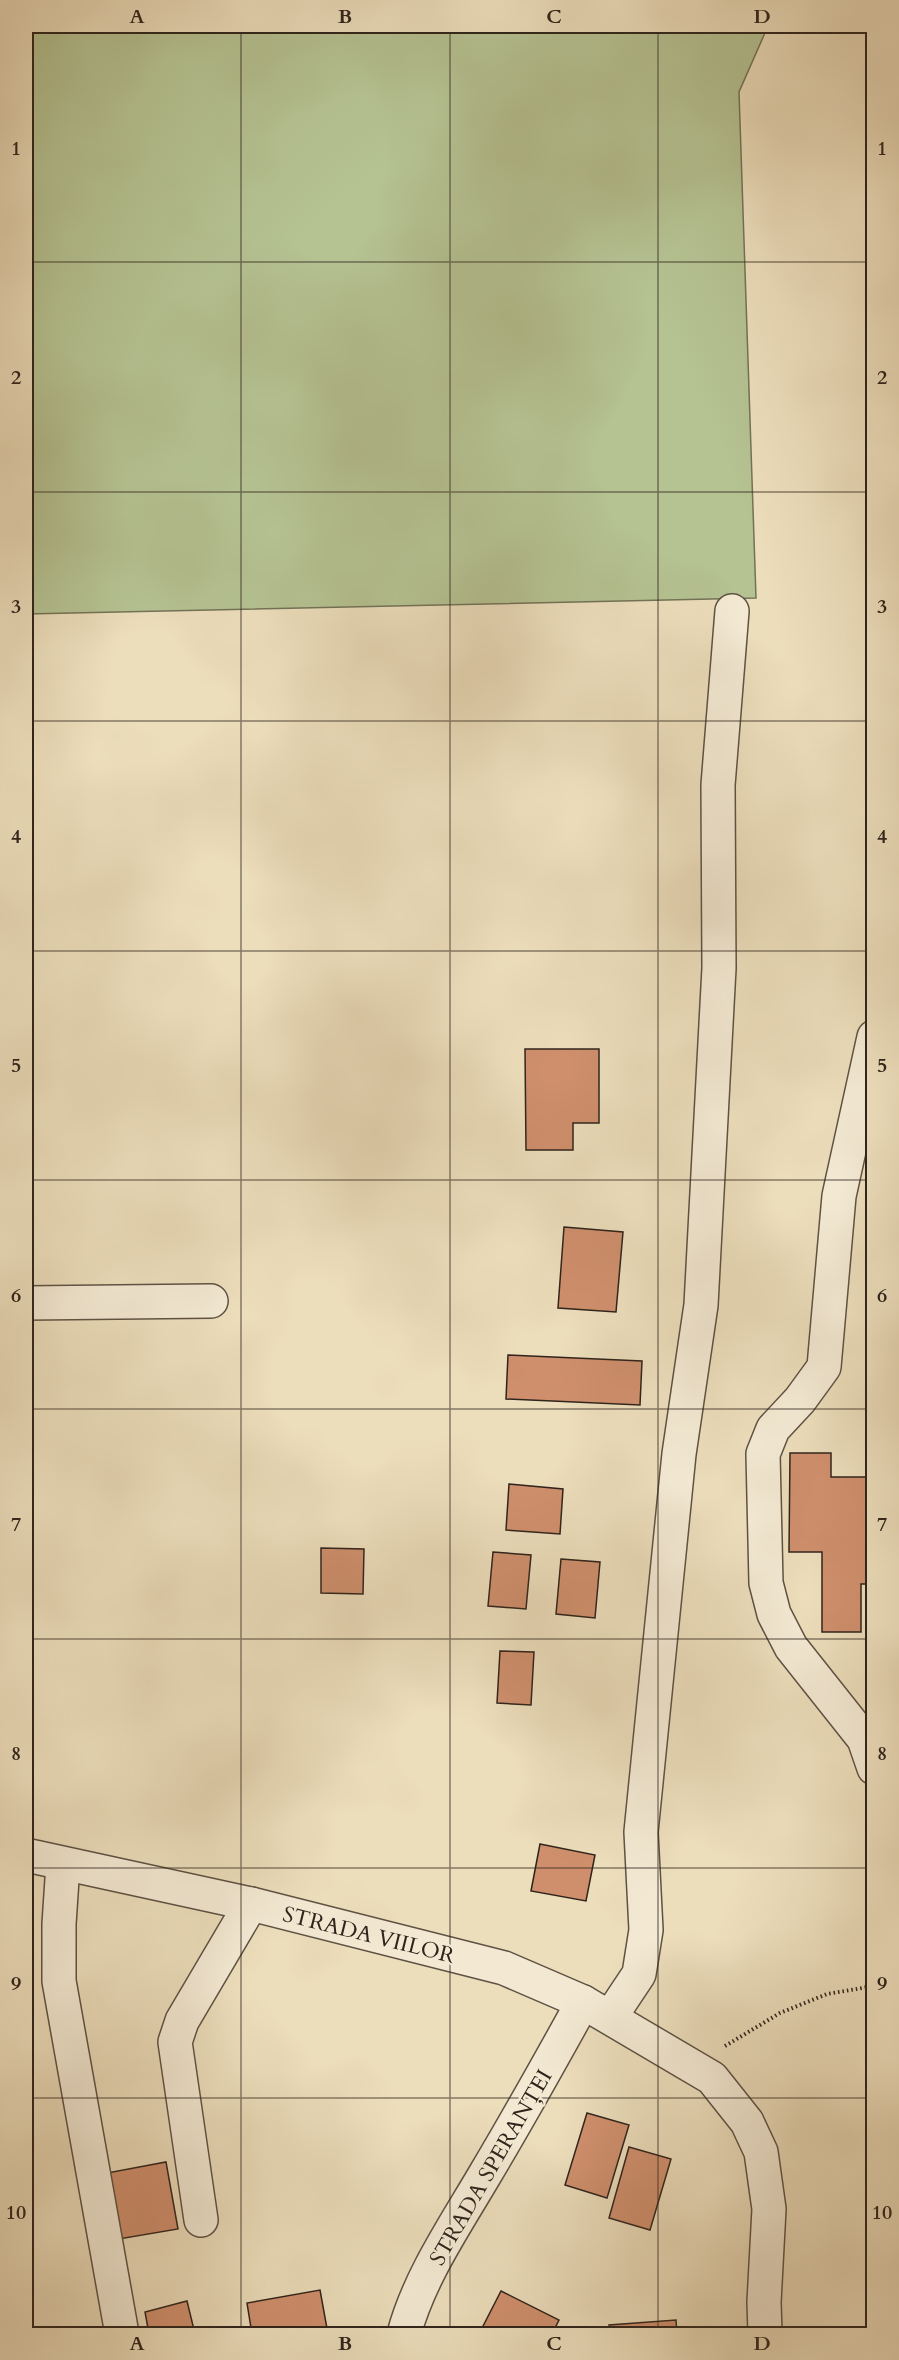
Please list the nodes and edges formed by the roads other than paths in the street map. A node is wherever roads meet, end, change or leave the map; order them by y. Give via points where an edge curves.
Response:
1 (732, 611) dead end
2 (873, 1037) edge
3 (211, 1301) dead end
4 (26, 1303) edge
5 (873, 1768) edge
6 (26, 1855) edge
7 (63, 1864) junction
8 (251, 1904) junction
9 (597, 2009) junction
10 (201, 2220) dead end
11 (122, 2334) edge
12 (404, 2334) edge
13 (765, 2334) edge

1 - 9 street, STRADA SPERANȚEI via 718,785 720,968 701,1305 679,1454 641,1832 646,1930 639,1974
2 - 5 street via 839,1196 824,1368 773,1430 763,1454 766,1583 774,1614 791,1647 864,1739
3 - 4 street
6 - 7 street, STRADA VIILOR
7 - 8 street, STRADA VIILOR
7 - 11 street via 59,1981
8 - 9 street, STRADA VIILOR via 504,1968
8 - 10 street via 182,2021 175,2042
9 - 12 street, STRADA SPERANȚEI via 524,2110 437,2256 411,2308
9 - 13 street, STRADA VIILOR via 712,2078 747,2122 761,2152 769,2209

